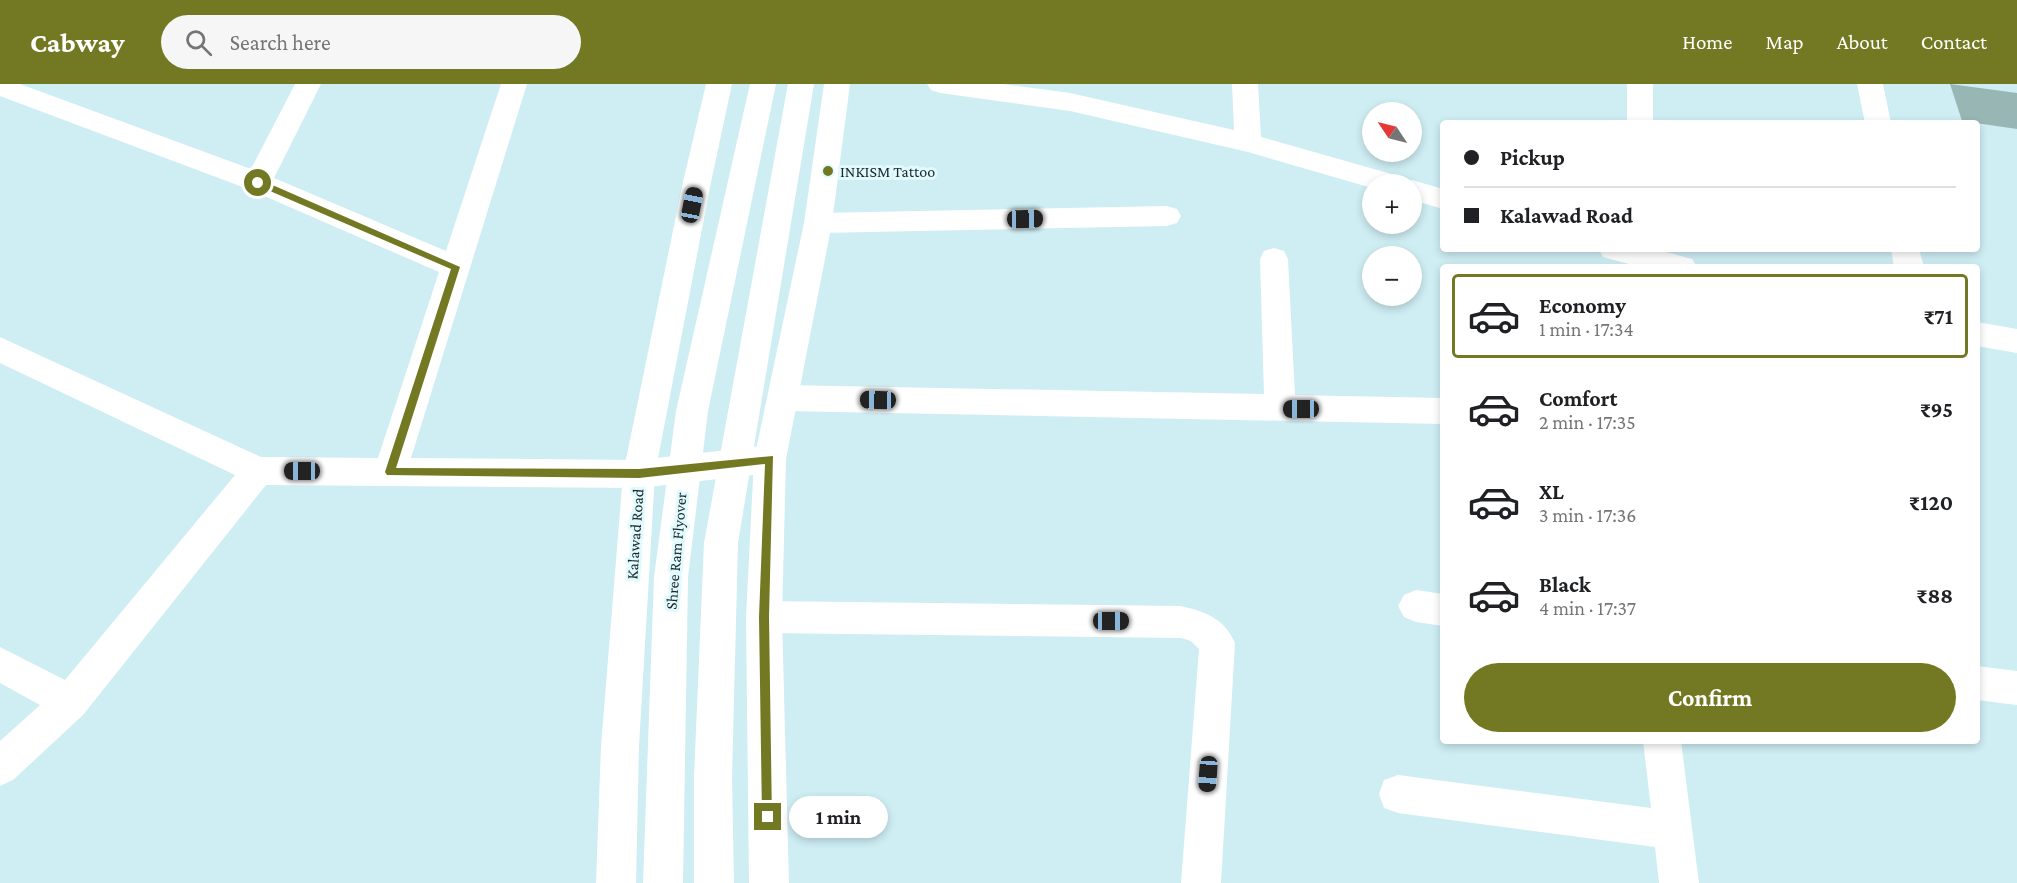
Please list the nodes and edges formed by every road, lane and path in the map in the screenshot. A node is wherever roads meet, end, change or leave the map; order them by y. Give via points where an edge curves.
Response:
1 (308, 84) edge
2 (514, 84) edge
3 (719, 84) edge
4 (764, 84) edge
5 (801, 84) edge
6 (837, 84) edge
7 (940, 84) edge
8 (1245, 84) edge
9 (1640, 84) edge
10 (1870, 84) edge
11 (0, 86) edge
12 (1069, 93) edge
13 (1640, 120) edge
14 (1877, 120) edge
15 (1248, 143) junction
16 (1362, 175) edge
17 (258, 183) junction
18 (1422, 193) edge
19 (1440, 199) edge
20 (1167, 216) dead end
21 (818, 223) junction
22 (1633, 255) edge
23 (1274, 259) dead end
24 (1670, 264) edge
25 (456, 267) junction
26 (1980, 335) edge
27 (2017, 341) edge
28 (0, 349) edge
29 (784, 398) junction
30 (1281, 409) junction
31 (1440, 411) edge
32 (770, 459) junction
33 (734, 463) junction
34 (258, 471) junction
35 (390, 472) junction
36 (639, 474) junction
37 (764, 617) junction
38 (0, 664) edge
39 (1980, 683) edge
40 (2017, 688) edge
41 (70, 702) junction
42 (1662, 744) edge
43 (0, 767) edge
44 (1398, 794) dead end
45 (1672, 830) junction
46 (1686, 881) edge
47 (616, 883) edge
48 (663, 883) edge
49 (714, 883) edge
50 (769, 883) edge
51 (1201, 883) edge

1 - 17 street
2 - 25 street
3 - 36 street, Kalawad Road
4 - 48 street, Shree Ram Flyover via 692,411 671,577
5 - 33 street
6 - 21 street
7 - 12 street
8 - 15 street
9 - 13 street
10 - 14 street
11 - 17 street
12 - 15 street
15 - 16 street
17 - 25 street
18 - 19 street
20 - 21 street
21 - 29 street
22 - 24 street
23 - 30 street
25 - 35 street
26 - 27 street
28 - 34 street
29 - 30 street
29 - 32 street
30 - 31 street
32 - 33 street
32 - 37 street
33 - 36 street
33 - 49 street via 722,543 713,777
34 - 35 street
34 - 41 street
35 - 36 street
36 - 47 street, Kalawad Road via 620,746
37 - 50 street
37 - 51 street via 1181,622 1201,627 1216,643
38 - 41 street
39 - 40 street
41 - 43 street
42 - 45 street
44 - 45 street
45 - 46 street

